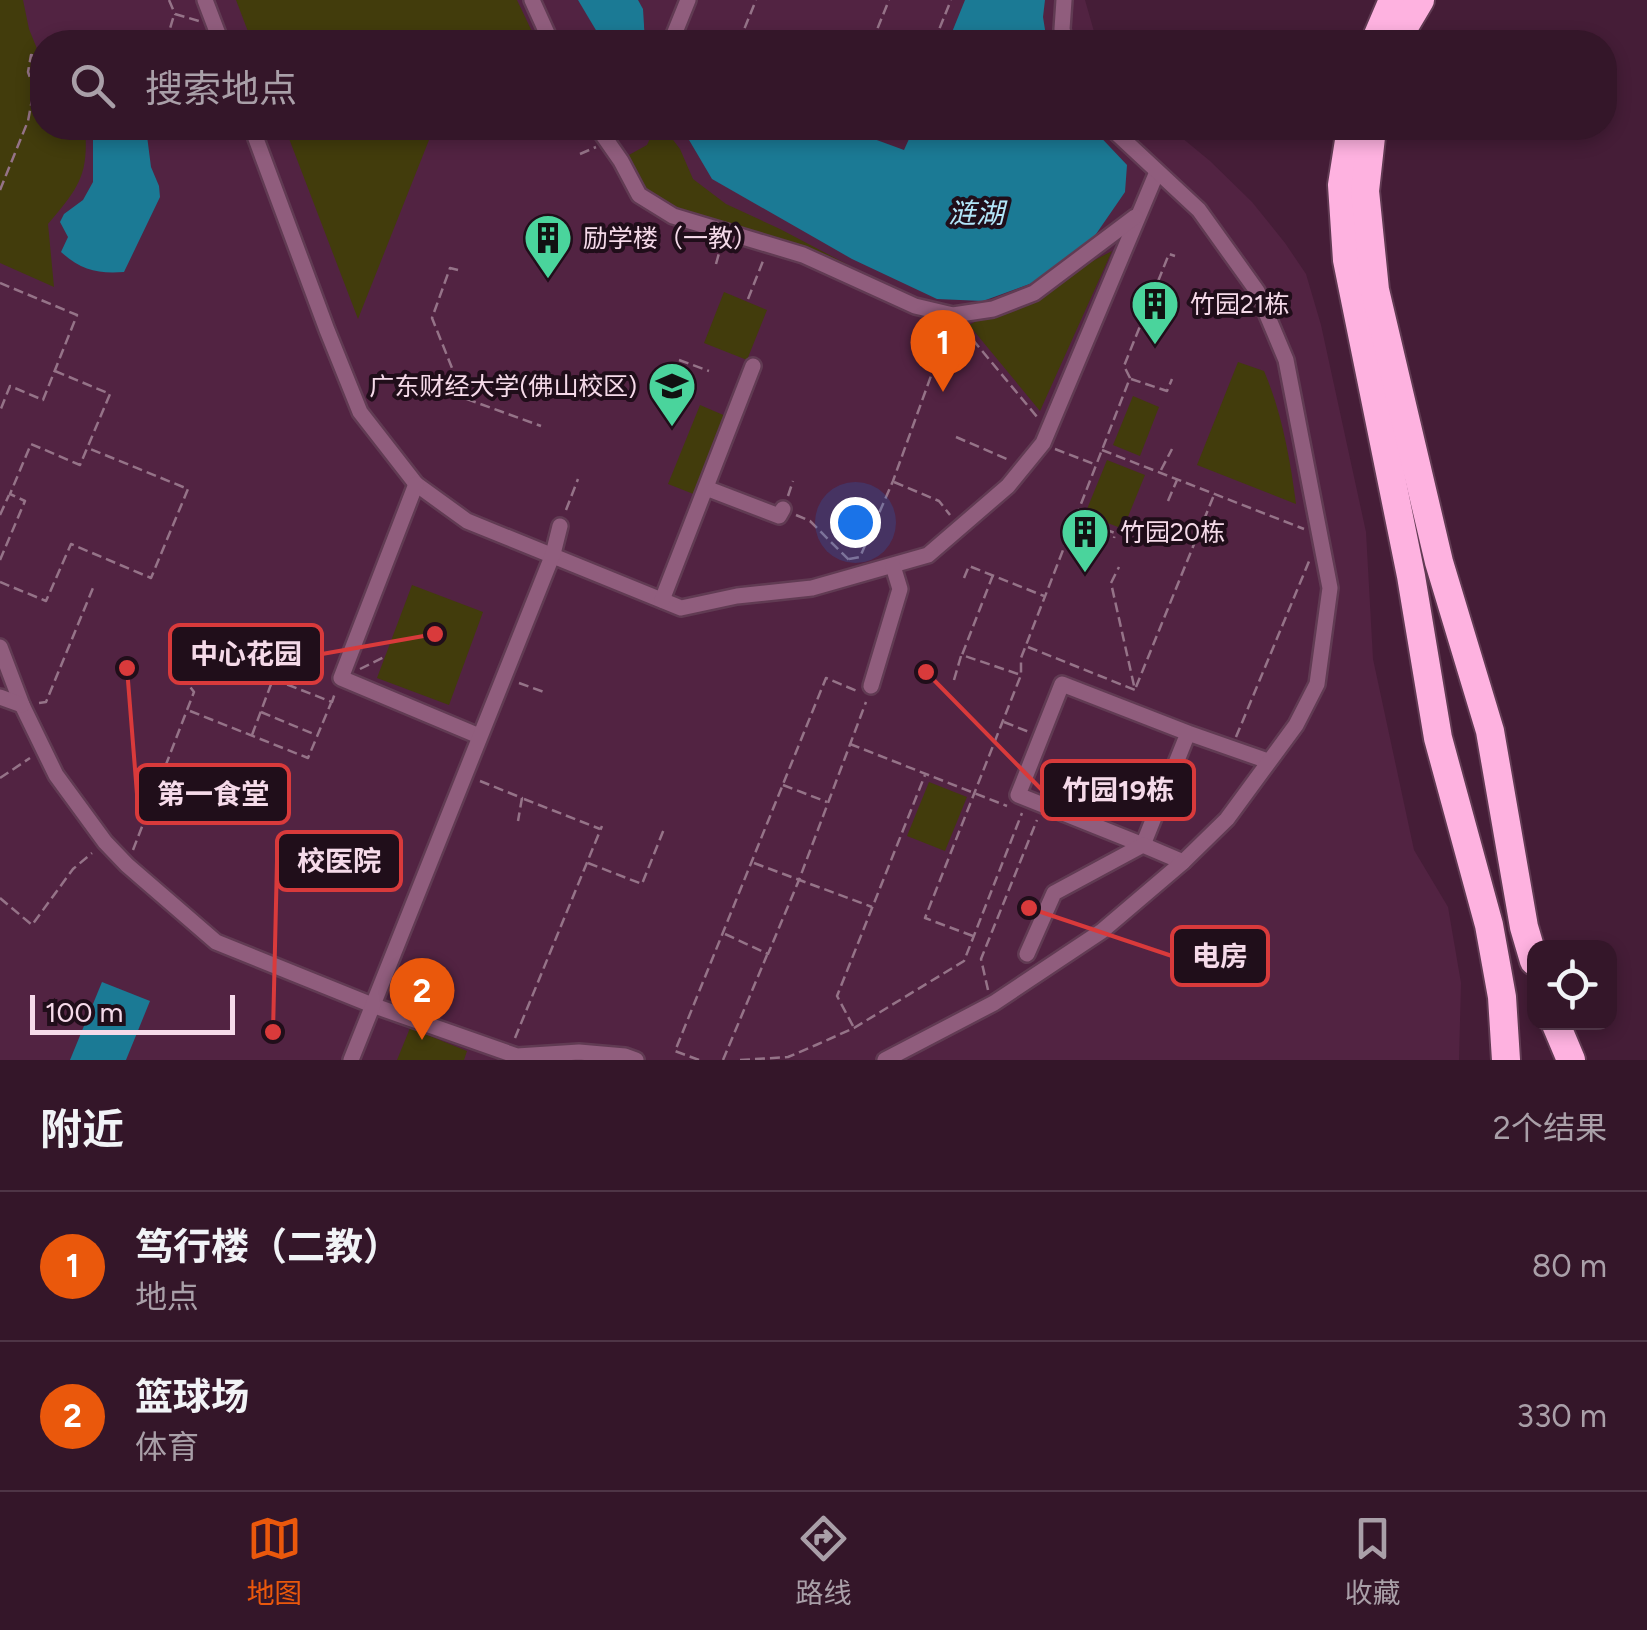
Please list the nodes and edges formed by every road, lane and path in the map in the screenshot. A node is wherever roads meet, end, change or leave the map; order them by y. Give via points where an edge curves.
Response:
1 (169, 0) edge
2 (205, 0) edge
3 (532, 0) edge
4 (688, 0) edge
5 (756, 0) edge
6 (889, 0) edge
7 (951, 0) edge
8 (1064, 0) edge
9 (1393, 0) edge
10 (1420, 0) edge
11 (175, 14) junction
12 (215, 26) junction
13 (170, 30) edge
14 (216, 30) edge
15 (546, 30) edge
16 (676, 30) edge
17 (745, 30) edge
18 (877, 30) edge
19 (939, 30) edge
20 (1062, 30) edge
21 (1381, 30) edge
22 (1402, 30) edge
23 (30, 111) edge
24 (256, 140) edge
25 (606, 140) edge
26 (1124, 140) edge
27 (1349, 140) edge
28 (1371, 140) edge
29 (1157, 172) junction
30 (0, 190) edge
31 (1138, 214) junction
32 (724, 232) junction
33 (768, 245) junction
34 (1175, 256) dead end
35 (716, 264) dead end
36 (458, 270) dead end
37 (0, 283) edge
38 (748, 299) dead end
39 (930, 309) junction
40 (953, 315) junction
41 (678, 360) dead end
42 (753, 366) dead end
43 (54, 371) junction
44 (708, 371) dead end
45 (1130, 378) junction
46 (1172, 379) dead end
47 (0, 411) edge
48 (1032, 412) dead end
49 (541, 426) dead end
50 (956, 438) dead end
51 (1043, 443) junction
52 (88, 448) junction
53 (1101, 449) junction
54 (1172, 449) dead end
55 (1006, 459) dead end
56 (1095, 465) junction
57 (1160, 472) junction
58 (578, 479) dead end
59 (1177, 479) junction
60 (893, 481) junction
61 (416, 484) junction
62 (706, 488) junction
63 (10, 494) junction
64 (1214, 494) junction
65 (1168, 500) dead end
66 (782, 509) joint
67 (0, 515) edge
68 (1074, 518) junction
69 (560, 526) joint
70 (960, 529) junction
71 (1320, 534) junction
72 (1114, 538) dead end
73 (553, 554) junction
74 (0, 560) edge
75 (893, 566) junction
76 (1119, 567) dead end
77 (992, 575) junction
78 (964, 578) dead end
79 (0, 582) edge
80 (92, 588) dead end
81 (1046, 596) junction
82 (662, 600) junction
83 (196, 627) dead end
84 (1266, 641) dead end
85 (1274, 644) junction
86 (1026, 646) junction
87 (0, 648) edge
88 (1052, 649) dead end
89 (962, 655) junction
90 (386, 656) dead end
91 (1050, 656) junction
92 (1020, 676) junction
93 (341, 678) junction
94 (504, 678) junction
95 (954, 680) dead end
96 (871, 686) dead end
97 (1135, 690) junction
98 (544, 692) dead end
99 (0, 697) edge
100 (332, 702) junction
101 (22, 705) junction
102 (187, 710) junction
103 (261, 712) junction
104 (1002, 722) junction
105 (1188, 733) junction
106 (252, 735) junction
107 (318, 736) junction
108 (479, 736) junction
109 (1041, 736) junction
110 (850, 744) junction
111 (1231, 748) junction
112 (43, 749) junction
113 (1268, 761) junction
114 (925, 774) junction
115 (464, 775) junction
116 (0, 778) edge
117 (782, 784) junction
118 (974, 792) junction
119 (522, 798) junction
120 (828, 802) junction
121 (1006, 805) dead end
122 (1044, 805) junction
123 (1022, 812) dead end
124 (518, 821) dead end
125 (664, 830) dead end
126 (105, 842) junction
127 (1142, 845) junction
128 (1182, 862) junction
129 (587, 863) junction
130 (752, 863) junction
131 (127, 865) junction
132 (799, 880) junction
133 (0, 898) edge
134 (872, 907) junction
135 (724, 933) junction
136 (973, 936) junction
137 (1528, 940) edge
138 (768, 954) junction
139 (1026, 954) dead end
140 (372, 1004) junction
141 (992, 1005) junction
142 (854, 1028) junction
143 (1559, 1030) edge
144 (508, 1053) junction
145 (351, 1060) edge
146 (636, 1060) edge
147 (699, 1060) edge
148 (723, 1060) edge
149 (740, 1060) edge
150 (885, 1060) edge
151 (1506, 1060) edge
152 (1571, 1060) edge

1 - 11 path
2 - 12 street
3 - 15 street
4 - 16 street
5 - 17 path
6 - 18 path
7 - 19 path
8 - 20 street
9 - 21 highway
10 - 22 highway
11 - 12 path
11 - 13 path
12 - 14 street
23 - 30 path
24 - 61 street via 360,412
25 - 32 street via 639,195 673,216
26 - 29 street
27 - 151 highway via 1342,185 1347,260 1438,738 1489,925
28 - 137 highway via 1365,191 1375,290 1439,562 1490,731
29 - 31 street
29 - 71 street via 1200,210 1257,291 1286,360
31 - 40 street via 1034,293
31 - 51 street
32 - 33 street
32 - 35 path
33 - 38 path
33 - 39 street
34 - 45 path via 1168,254 1124,366
36 - 49 path via 450,268 432,318 464,398
37 - 43 path via 78,315
39 - 40 street
39 - 60 path via 940,352
40 - 48 path
41 - 44 path
42 - 62 street
43 - 47 path via 43,400 10,386
43 - 52 path via 110,394
45 - 46 path via 1167,391
45 - 53 path
50 - 55 path
51 - 56 path
51 - 70 street
52 - 63 path via 80,465 30,444
52 - 79 path via 188,490 151,578 71,544 46,602
53 - 56 path
53 - 57 path
54 - 57 path
56 - 68 path
57 - 59 path
58 - 69 path
59 - 64 path
59 - 65 path
60 - 66 path via 860,556 849,559 810,521
60 - 70 path via 939,501
61 - 73 street via 467,521
61 - 93 street
62 - 66 street via 780,516
62 - 82 street
63 - 67 path
63 - 74 path via 25,500
64 - 71 path
64 - 97 path
68 - 72 path
68 - 81 path
69 - 73 street
70 - 75 street via 928,555
71 - 85 path
71 - 113 street via 1330,588 1317,684
73 - 82 street
73 - 94 street
75 - 82 street via 812,588 681,608
75 - 96 street via 900,589
76 - 97 path via 1111,583
77 - 78 path via 970,566
77 - 81 path
77 - 89 path
80 - 101 path via 46,702
81 - 86 path
83 - 102 path via 178,671 194,692
84 - 85 path
85 - 111 path
86 - 91 path
86 - 92 path
87 - 101 street
88 - 91 path
89 - 92 path
89 - 95 path
90 - 93 path
91 - 97 path
92 - 104 path
93 - 100 path
93 - 108 street
94 - 98 path
94 - 108 street
99 - 101 street
100 - 103 path via 273,679
100 - 107 path
101 - 112 street
102 - 106 path
102 - 131 path
103 - 106 path
103 - 107 path
104 - 109 path
104 - 118 path
105 - 109 street via 1062,684
105 - 111 street
105 - 127 street
106 - 107 path via 308,758
108 - 115 street
109 - 122 street via 1018,795
110 - 114 path
110 - 117 path via 868,695 826,678
110 - 120 path
111 - 113 street
112 - 116 path
112 - 126 street
113 - 128 street via 1227,819
114 - 118 path
114 - 134 path
115 - 119 path
115 - 140 street
117 - 120 path
117 - 130 path
118 - 121 path
118 - 136 path via 925,918
119 - 124 path
119 - 129 path via 601,828
120 - 132 path
122 - 127 street
122 - 141 path via 981,959
123 - 136 path
125 - 129 path via 642,884
126 - 131 street
126 - 133 path via 73,868 32,926
127 - 128 street
127 - 139 street via 1054,893
128 - 141 street via 1102,931
129 - 144 path
130 - 132 path
130 - 135 path
131 - 140 street via 216,942
132 - 134 path
132 - 138 path
134 - 142 path via 838,996
135 - 138 path
135 - 147 path via 675,1051
136 - 142 path via 964,961
138 - 148 path
140 - 144 street
140 - 145 street
141 - 150 street
142 - 149 path via 788,1057
143 - 152 highway
144 - 146 street

